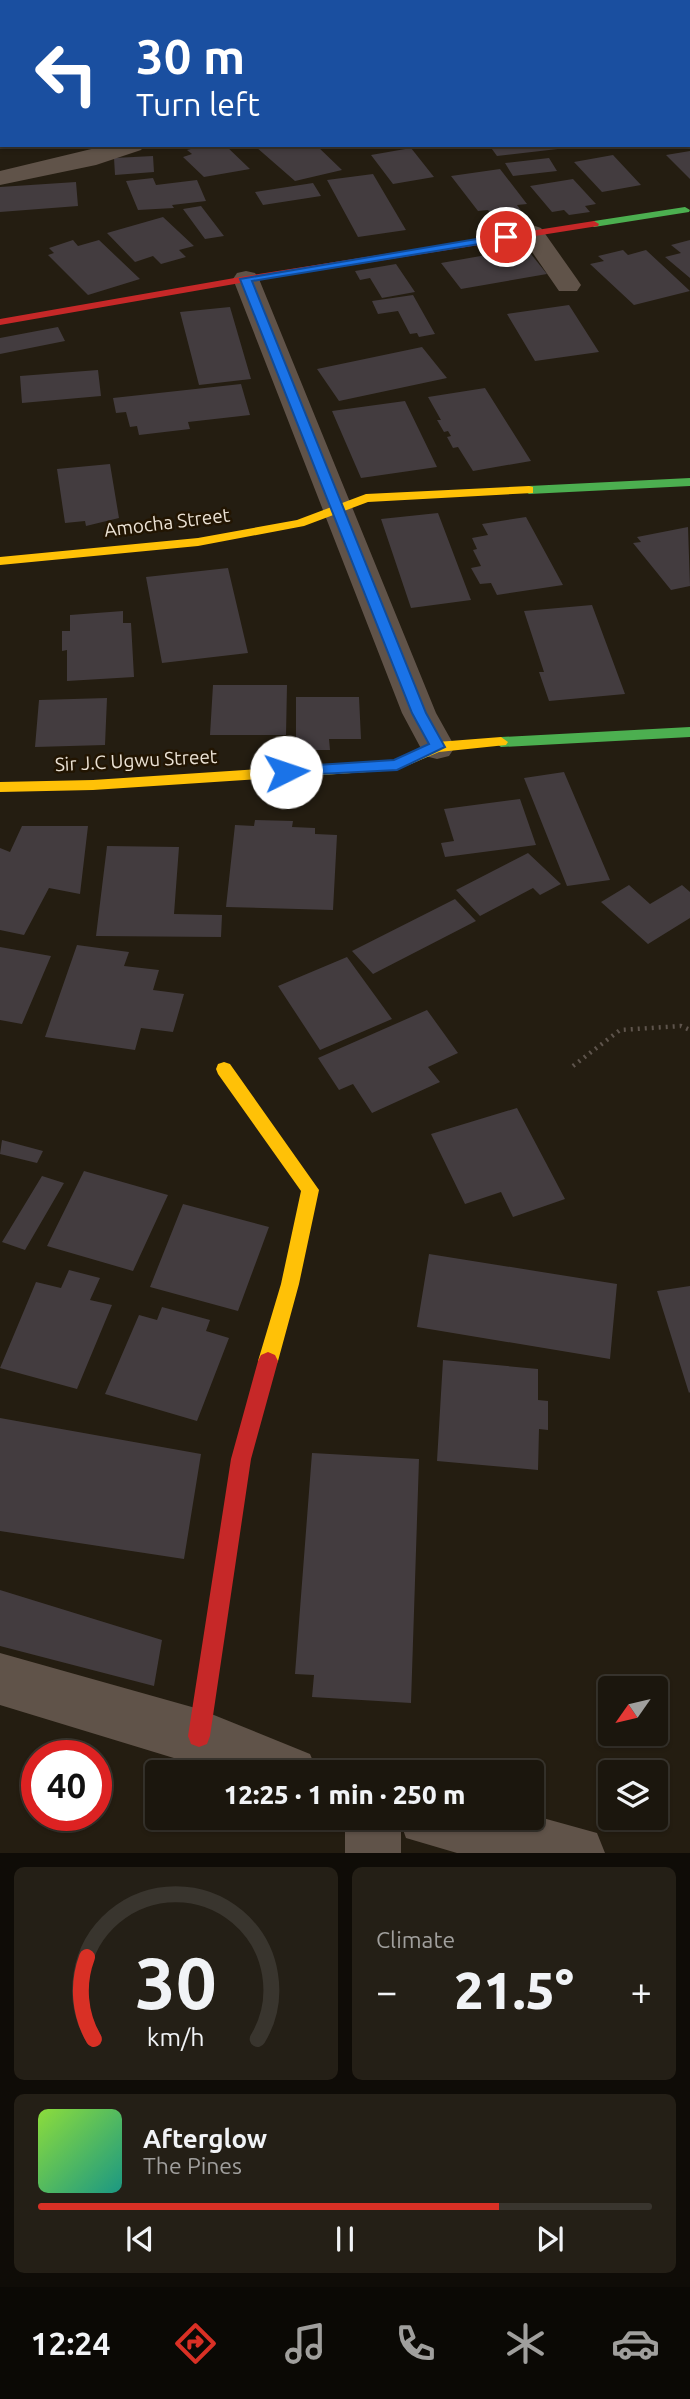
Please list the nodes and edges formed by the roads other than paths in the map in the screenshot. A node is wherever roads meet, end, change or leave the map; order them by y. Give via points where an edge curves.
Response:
1 (127, 147) edge
2 (0, 178) edge
3 (685, 209) dead end
4 (532, 233) junction
5 (246, 279) junction
6 (568, 285) dead end
7 (0, 322) edge
8 (690, 481) edge
9 (336, 510) junction
10 (0, 561) edge
11 (690, 732) edge
12 (438, 747) junction
13 (0, 787) edge
14 (224, 1069) dead end
15 (0, 1679) edge
16 (199, 1736) junction
17 (259, 1760) edge
18 (373, 1830) edge
19 (478, 1830) edge
20 (373, 1853) edge
21 (577, 1853) edge

1 - 2 street
3 - 4 street
4 - 5 street
4 - 6 street
5 - 7 street
5 - 9 street
8 - 9 street, Amocha Street via 366,498
9 - 10 street, Amocha Street via 300,523 198,542
9 - 12 street via 419,713
11 - 12 street, Sir J.C Ugwu Street
12 - 13 street, Sir J.C Ugwu Street via 397,765
14 - 16 street via 310,1190 290,1284 241,1458
15 - 16 street
16 - 17 street
18 - 20 street
19 - 21 street

